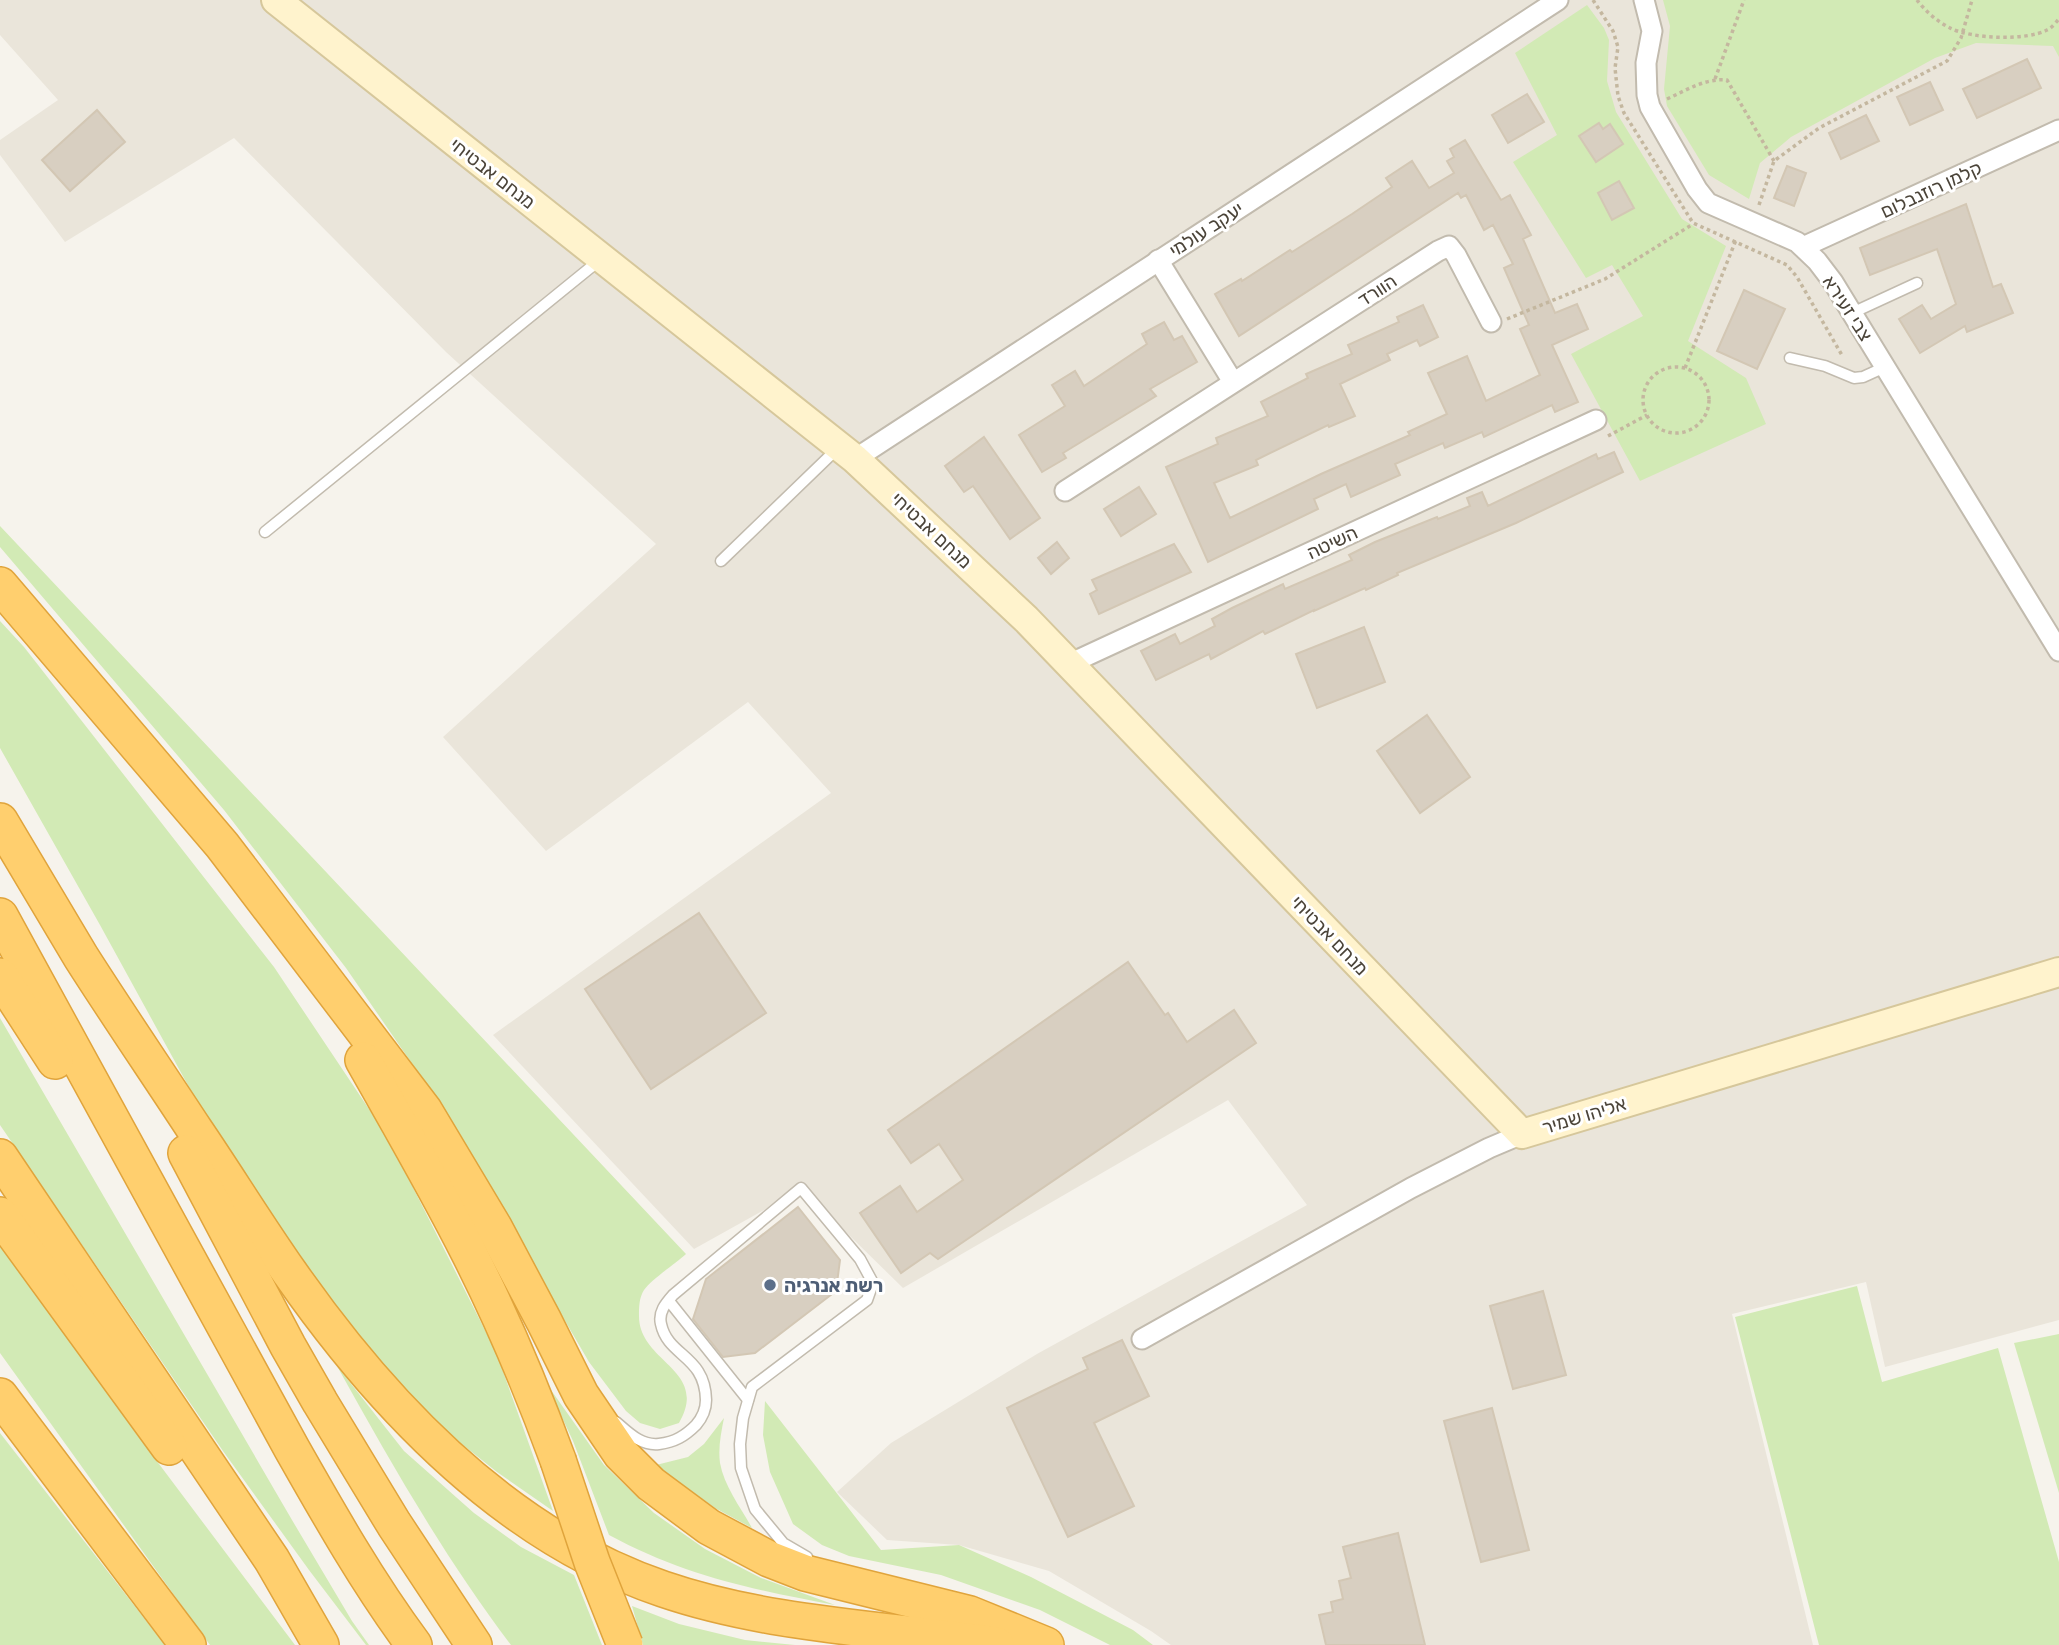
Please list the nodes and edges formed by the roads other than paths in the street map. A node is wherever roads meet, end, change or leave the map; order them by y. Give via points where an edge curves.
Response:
1 (276, 0) edge
2 (1558, 0) edge
3 (1644, 0) edge
4 (2059, 130) edge
5 (1803, 247) junction
6 (601, 258) junction
7 (1158, 260) junction
8 (1917, 283) dead end
9 (1852, 313) junction
10 (1491, 322) road end
11 (1790, 358) dead end
12 (1885, 367) junction
13 (1233, 382) junction
14 (1595, 420) road end
15 (847, 453) junction
16 (1065, 491) dead end
17 (265, 532) dead end
18 (721, 561) dead end
19 (0, 587) edge
20 (2059, 651) edge
21 (1069, 664) junction
22 (0, 821) edge
23 (268, 904) junction
24 (0, 916) edge
25 (82, 958) junction
26 (2059, 972) edge
27 (0, 976) edge
28 (1522, 1134) junction
29 (0, 1157) edge
30 (0, 1215) edge
31 (204, 1290) junction
32 (668, 1301) junction
33 (544, 1321) junction
34 (1142, 1339) dead end
35 (0, 1388) edge
36 (593, 1394) dead end
37 (0, 1396) edge
38 (748, 1400) junction
39 (607, 1412) dead end
40 (45, 1455) junction
41 (818, 1563) dead end
42 (830, 1569) dead end
43 (904, 1598) junction
44 (188, 1645) edge
45 (313, 1645) edge
46 (321, 1645) edge
47 (414, 1645) edge
48 (474, 1645) edge
49 (625, 1645) edge
50 (996, 1645) edge
51 (1046, 1645) edge

1 - 6 street, מנחם אבטיחי
2 - 7 street, יעקב עולמי
3 - 5 street, צבי זעירא via 1651,31 1646,63 1650,107 1697,189 1718,208
4 - 5 street, קלמן רוזנבלום
5 - 9 street, צבי זעירא
6 - 15 street, מנחם אבטיחי
6 - 17 lane
7 - 13 street
7 - 15 street, יעקב עולמי
8 - 9 lane
9 - 12 street, צבי זעירא
10 - 13 street, הוורד via 1448,246
11 - 12 lane via 1854,377
12 - 20 street, צבי זעירא
13 - 16 street, הוורד
14 - 21 street, השיטה
15 - 18 lane
15 - 21 street, מנחם אבטיחי via 963,558
19 - 23 highway
21 - 28 street, מנחם אבטיחי
22 - 25 highway
23 - 33 highway via 424,1110
23 - 49 highway, bridge via 433,1183 510,1338
24 - 31 highway
25 - 48 highway via 288,1346 394,1524
25 - 50 highway via 291,1275 388,1397 478,1484 562,1542 663,1589 812,1622
26 - 28 street, אליהו שמיר
27 - 31 highway
28 - 34 street, אליהו שמיר via 1411,1188
29 - 46 highway via 272,1560
30 - 45 highway
31 - 47 highway via 323,1505
32 - 38 lane
32 - 38 lane via 801,1188 860,1258 873,1283 867,1300 752,1387
32 - 39 lane via 660,1320 664,1334 701,1373 706,1386 701,1420 675,1441 654,1444 636,1439
33 - 36 lane
33 - 43 highway via 581,1395 615,1446 651,1485 746,1548 805,1573
35 - 40 highway
37 - 40 highway
38 - 41 lane via 740,1444 741,1468 751,1500 783,1543
40 - 44 highway
42 - 43 lane
43 - 51 highway via 970,1614

